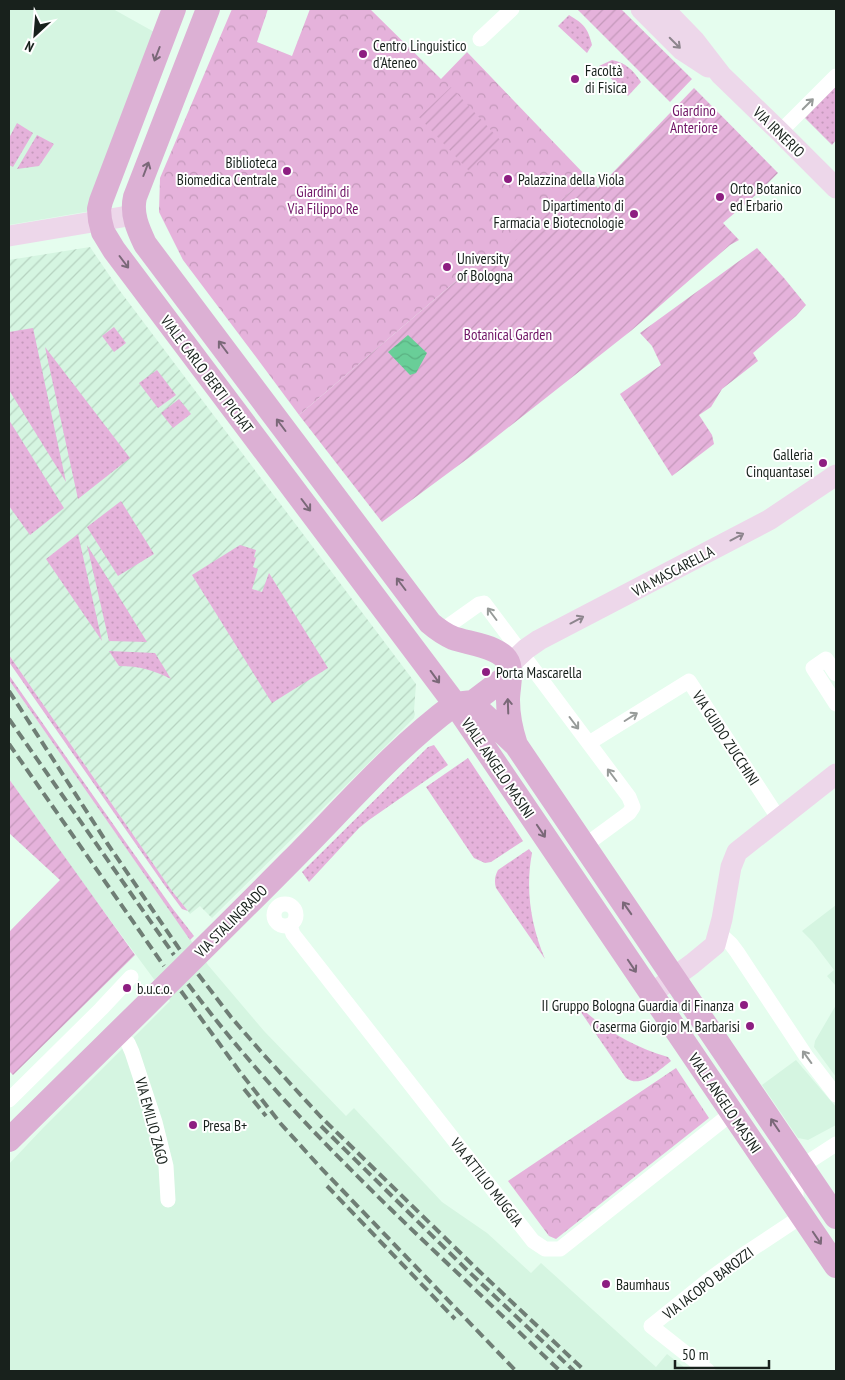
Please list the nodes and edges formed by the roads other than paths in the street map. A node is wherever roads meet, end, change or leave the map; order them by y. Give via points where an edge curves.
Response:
1 (174, 9) edge
2 (181, 9) edge
3 (512, 9) edge
4 (641, 9) edge
5 (664, 9) edge
6 (206, 13) edge
7 (480, 39) dead end
8 (721, 75) junction
9 (836, 76) edge
10 (780, 132) junction
11 (836, 188) edge
12 (134, 216) junction
13 (100, 220) junction
14 (9, 236) edge
15 (252, 386) junction
16 (228, 403) junction
17 (836, 476) edge
18 (436, 627) junction
19 (415, 650) junction
20 (514, 664) junction
21 (836, 674) edge
22 (455, 704) junction
23 (836, 704) edge
24 (589, 743) junction
25 (516, 745) junction
26 (836, 774) edge
27 (779, 819) junction
28 (584, 846) junction
29 (290, 925) dead end
30 (719, 933) junction
31 (131, 977) dead end
32 (674, 977) junction
33 (651, 994) junction
34 (128, 1043) dead end
35 (12, 1091) edge
36 (836, 1095) edge
37 (732, 1113) junction
38 (9, 1140) edge
39 (836, 1144) edge
40 (761, 1155) junction
41 (802, 1166) junction
42 (168, 1200) dead end
43 (800, 1213) junction
44 (836, 1217) edge
45 (836, 1266) edge
46 (708, 1371) edge

1 -> 13 main road, VIALE CARLO BERTI PICHAT via 102,198
2 - 6 main road
3 - 7 street
4 -> 8 street, VIA IRNERIO via 682,50
5 - 8 street, VIA IRNERIO
12 -> 6 main road, VIALE CARLO BERTI PICHAT via 135,197
8 - 10 street, VIA IRNERIO
10 -> 9 street
10 - 11 street, VIA IRNERIO
12 - 13 street
15 -> 12 main road, VIALE CARLO BERTI PICHAT via 145,244
13 - 14 street
13 -> 16 main road, VIALE CARLO BERTI PICHAT via 114,250
15 - 16 main road
18 -> 15 main road, VIALE CARLO BERTI PICHAT
16 -> 19 main road, VIALE CARLO BERTI PICHAT
20 -> 17 street, VIA MASCARELLA via 539,640 769,520
18 - 19 main road
18 - 20 main road via 454,638 493,650
20 -> 18 street via 486,605 481,603
19 -> 22 main road, VIALE CARLO BERTI PICHAT
20 - 22 main road via 473,702
20 -> 24 street via 560,704
25 -> 20 main road via 508,713
21 - 23 street via 826,659 813,668
22 - 25 main road, VIALE ANGELO MASINI via 481,712
22 -> 33 main road, VIALE ANGELO MASINI
22 - 38 main road, VIA STALINGRADO via 393,758
24 -> 27 street, VIA GUIDO ZUCCHINI via 689,681
28 -> 24 street via 633,807 630,797
25 - 28 main road, VIALE ANGELO MASINI
26 - 27 street
27 - 30 street via 734,857
32 -> 28 main road, VIALE ANGELO MASINI
29 - 37 street, VIA ATTILIO MUGGIA via 293,934 527,1234 545,1249 560,1249
30 - 32 street via 712,948
36 -> 30 street via 737,952
31 - 35 street via 105,1014
32 - 33 street
41 -> 32 main road, VIALE ANGELO MASINI
33 - 37 main road, VIALE ANGELO MASINI
34 - 42 street, VIA EMILIO ZAGO via 166,1166
37 - 40 main road, VIALE ANGELO MASINI
39 - 41 street
40 - 41 street
40 - 43 main road, VIALE ANGELO MASINI
41 - 43 street via 797,1175 796,1190
41 - 44 main road, VIALE ANGELO MASINI
43 -> 45 main road, VIALE ANGELO MASINI
43 - 46 street, VIA IACOPO BAROZZI via 651,1326

